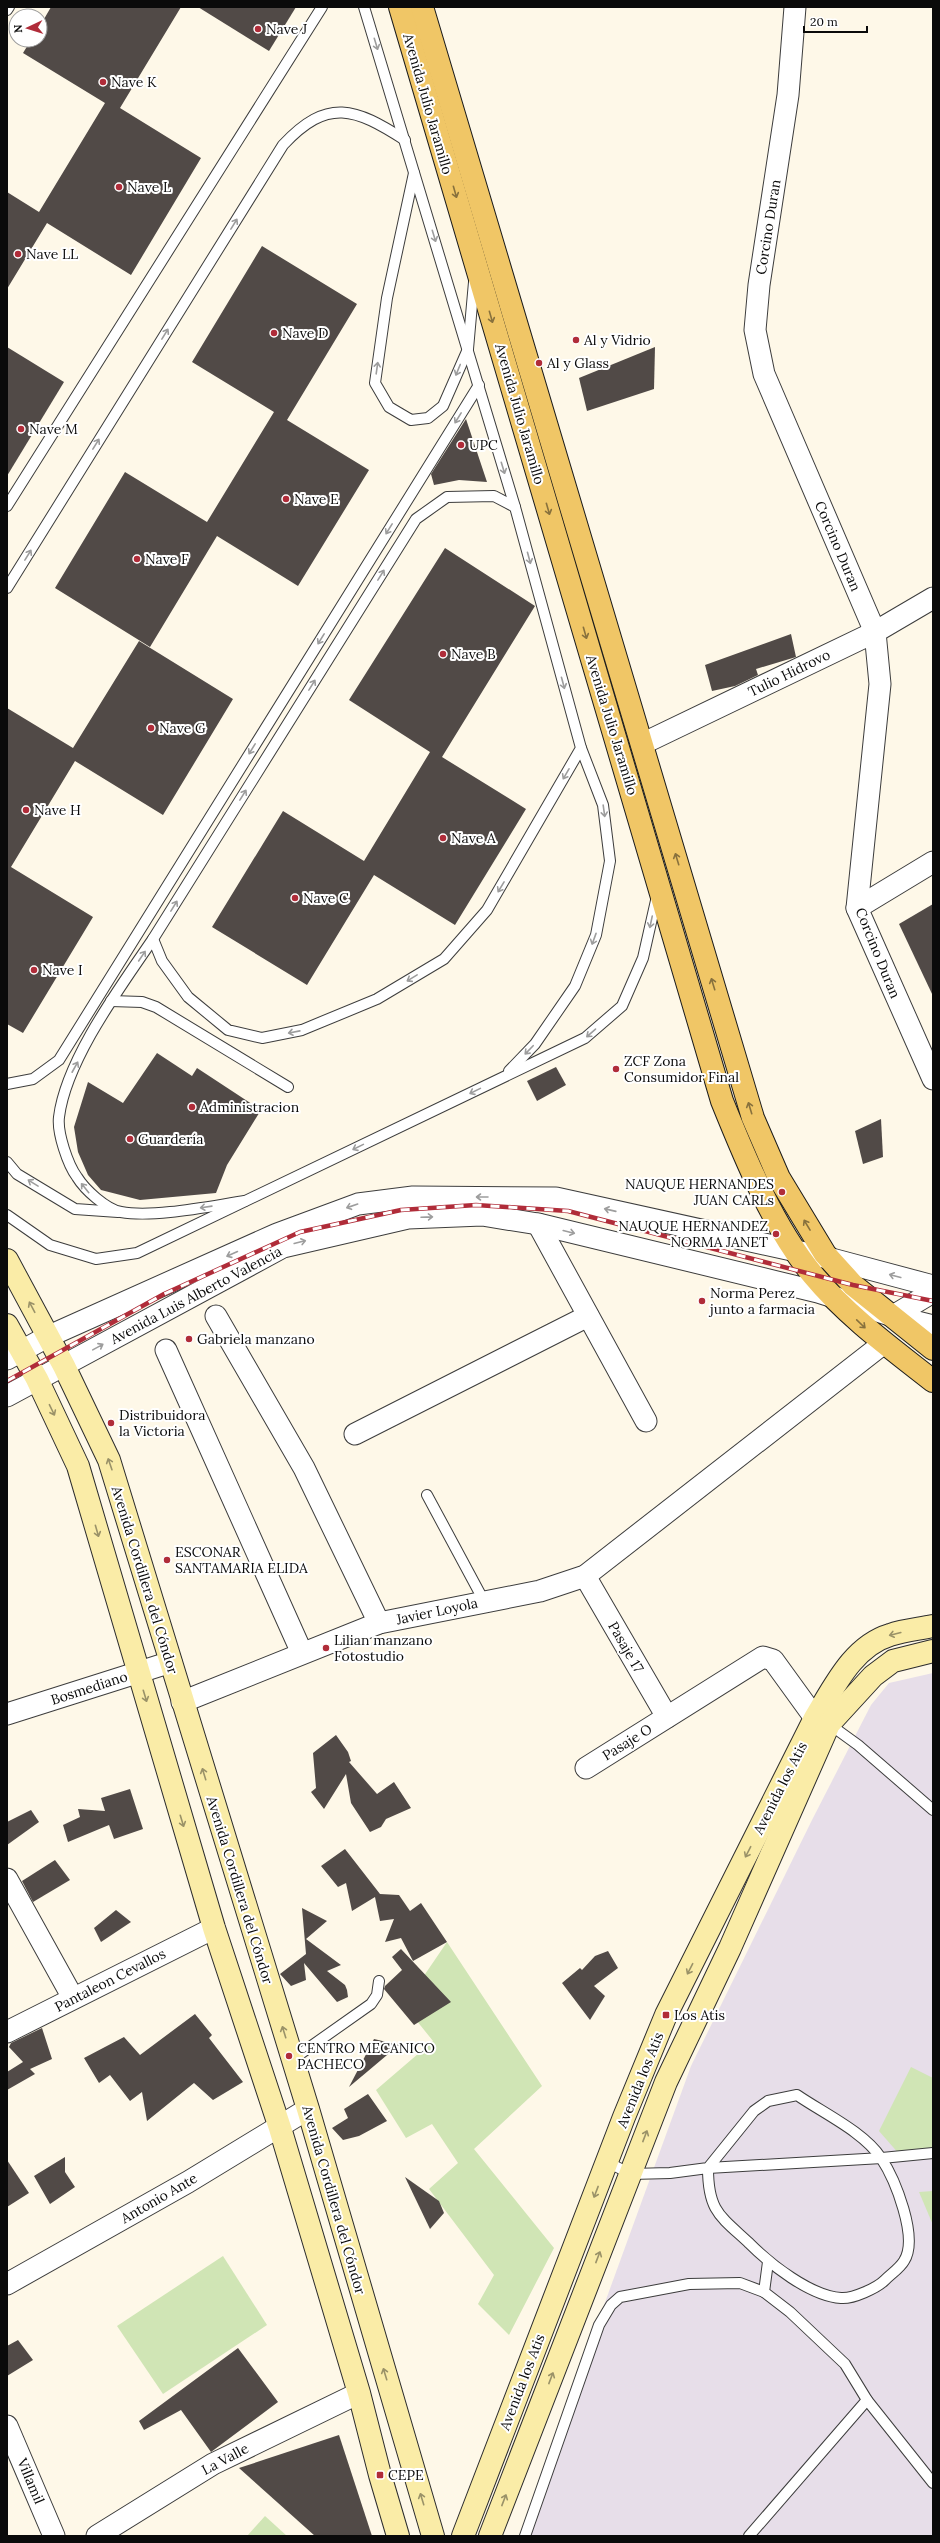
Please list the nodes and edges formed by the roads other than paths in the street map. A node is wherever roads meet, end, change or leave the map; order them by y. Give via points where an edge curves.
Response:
1 (9, 7) edge
2 (322, 7) edge
3 (364, 7) edge
4 (400, 7) edge
5 (422, 7) edge
6 (796, 7) edge
7 (7, 10) edge
8 (405, 140) junction
9 (414, 172) junction
10 (476, 264) junction
11 (468, 349) junction
12 (479, 385) junction
13 (7, 506) edge
14 (515, 507) junction
15 (7, 588) edge
16 (933, 598) edge
17 (876, 632) junction
18 (642, 744) junction
19 (581, 748) junction
20 (933, 862) edge
21 (659, 884) junction
22 (857, 908) junction
23 (154, 939) junction
24 (111, 1001) junction
25 (504, 1077) junction
26 (933, 1079) edge
27 (7, 1084) edge
28 (288, 1087) dead end
29 (7, 1162) edge
30 (245, 1201) junction
31 (120, 1212) junction
32 (7, 1215) edge
33 (538, 1224) junction
34 (798, 1253) junction
35 (828, 1258) junction
36 (7, 1260) edge
37 (933, 1286) edge
38 (933, 1292) edge
39 (833, 1297) junction
40 (216, 1316) dead end
41 (588, 1316) junction
42 (893, 1316) junction
43 (7, 1325) edge
44 (933, 1326) edge
45 (47, 1337) junction
46 (884, 1343) junction
47 (933, 1349) edge
48 (166, 1350) dead end
49 (14, 1355) edge
50 (64, 1366) junction
51 (37, 1379) junction
52 (933, 1381) edge
53 (7, 1396) edge
54 (646, 1421) dead end
55 (356, 1434) dead end
56 (428, 1495) dead end
57 (585, 1576) junction
58 (484, 1601) junction
59 (379, 1623) junction
60 (933, 1626) edge
61 (933, 1651) edge
62 (302, 1653) junction
63 (171, 1662) junction
64 (138, 1672) junction
65 (182, 1702) junction
66 (7, 1714) edge
67 (667, 1717) junction
68 (822, 1721) junction
69 (586, 1768) dead end
70 (933, 1810) edge
71 (7, 1880) edge
72 (214, 1928) junction
73 (379, 1981) dead end
74 (73, 1998) junction
75 (7, 2032) edge
76 (293, 2059) junction
77 (308, 2109) junction
78 (280, 2128) junction
79 (933, 2152) edge
80 (882, 2158) junction
81 (607, 2162) junction
82 (708, 2168) junction
83 (630, 2174) junction
84 (768, 2262) junction
85 (7, 2284) edge
86 (764, 2292) junction
87 (359, 2393) junction
88 (867, 2400) junction
89 (7, 2426) edge
90 (933, 2483) edge
91 (54, 2536) edge
92 (97, 2536) edge
93 (398, 2536) edge
94 (433, 2536) edge
95 (463, 2536) edge
96 (490, 2536) edge
97 (525, 2536) edge
98 (749, 2536) edge

1 - 7 lane
2 - 13 lane
3 -> 8 lane
4 -> 10 main road, Avenida Julio Jaramillo
5 - 18 main road, Avenida Julio Jaramillo
6 - 17 street, Corcino Duran via 788,95 759,285 755,330 764,374
8 - 9 lane
15 -> 8 lane via 283,145 301,126 327,114 352,112
9 -> 11 lane
11 -> 9 lane via 443,406 428,418 411,420 389,407 375,383 387,298
10 - 11 lane
10 -> 21 main road, Avenida Julio Jaramillo
11 - 12 lane
12 -> 14 lane
12 -> 27 lane via 60,1060 33,1079
14 -> 19 lane
23 -> 14 lane via 416,519 447,497 494,496
16 - 17 street, Tulio Hidrovo
17 - 18 street, Tulio Hidrovo
17 - 22 street, Corcino Duran via 880,684
35 -> 18 main road, Avenida Julio Jaramillo via 779,1178 753,1118
19 -> 23 lane via 487,910 444,959 378,999 302,1030 262,1038 228,1030 188,997 162,961
19 -> 25 lane via 603,805 610,861 596,936 575,986 535,1044
20 - 22 street
21 -> 25 lane via 643,958 622,1006 585,1038
21 - 34 main road, Avenida Julio Jaramillo via 722,1101 745,1160
22 - 26 street, Corcino Duran
24 -> 23 lane
24 - 28 lane via 142,1002 156,1007
31 -> 24 lane via 87,1192 69,1165 59,1118 69,1077
25 -> 30 lane
31 -> 29 lane via 75,1209 17,1174
30 -> 31 lane via 164,1212
30 - 32 lane via 137,1254 96,1259 50,1245
33 -> 39 street, Avenida Luis Alberto Valencia
33 - 41 street
50 -> 33 street, Avenida Luis Alberto Valencia via 283,1247 408,1218 482,1215
34 - 35 street, Avenida Luis Alberto Valencia
34 - 39 main road, Avenida Julio Jaramillo via 812,1274
34 -> 45 street, Avenida Luis Alberto Valencia via 556,1198 413,1197 358,1204 276,1234
37 -> 35 street, Avenida Luis Alberto Valencia
35 - 42 main road, Avenida Julio Jaramillo via 853,1285
45 -> 36 street, Avenida Cordillera del Cóndor
38 - 42 street
39 - 42 street, Avenida Luis Alberto Valencia
39 -> 46 main road, Avenida Julio Jaramillo
40 - 59 street via 304,1468
41 - 54 street
41 - 55 street
42 - 44 street, Avenida Luis Alberto Valencia
42 - 47 main road, Avenida Julio Jaramillo
43 - 49 street
45 - 49 street, Avenida Luis Alberto Valencia
45 - 50 street, Avenida Cordillera del Cóndor
46 - 52 main road, Avenida Julio Jaramillo
46 - 57 street, Javier Loyola
48 - 62 street
49 - 51 street
50 - 51 street, Avenida Luis Alberto Valencia
63 -> 50 street, Avenida Cordillera del Cóndor via 109,1460
51 - 53 street, Avenida Luis Alberto Valencia
51 -> 64 street via 78,1466
56 - 58 lane
57 - 58 street, Javier Loyola via 540,1591
57 - 67 street, Pasaje 17
58 - 59 street, Javier Loyola
59 - 62 street, Javier Loyola
60 -> 68 street, Avenida los Atis via 889,1635 864,1649 843,1673
61 - 68 street, Avenida los Atis via 893,1661
62 - 65 street, Javier Loyola
63 - 64 street, Bosmediano
63 - 65 street, Avenida Cordillera del Cóndor
64 - 66 street, Bosmediano
64 -> 72 street
76 -> 65 street, Avenida Cordillera del Cóndor
67 - 68 street, Pasaje O via 764,1657 773,1660
67 - 69 street, Pasaje O
68 - 70 lane via 858,1745
68 -> 81 street, Avenida los Atis via 666,2015
83 -> 68 street, Avenida los Atis via 666,2082 730,1948
71 - 74 street
72 - 74 street, Pantaleon Cevallos
72 - 78 street
73 - 76 lane via 377,1996 371,2004
74 - 75 street, Pantaleon Cevallos
76 - 77 street, Avenida Cordillera del Cóndor
77 - 78 street, Antonio Ante
94 -> 77 street, Avenida Cordillera del Cóndor
78 - 85 street, Antonio Ante
78 - 87 street
79 - 80 lane
80 - 82 lane
80 - 82 lane via 866,2141 797,2095 768,2101 754,2111
80 - 84 lane via 900,2199 909,2229 905,2260 877,2288 842,2298 812,2289
81 - 83 lane
81 -> 95 street, Avenida los Atis
82 - 83 lane via 670,2174
82 - 84 lane via 708,2190 715,2211
96 -> 83 street, Avenida los Atis
84 - 86 lane
86 - 88 lane via 790,2312 845,2364
86 - 97 lane via 740,2283 688,2284 620,2296 611,2305 599,2325
87 - 92 street, La Valle via 213,2464
87 - 93 street
88 - 90 lane
88 - 98 lane
89 - 91 street, Villamil

